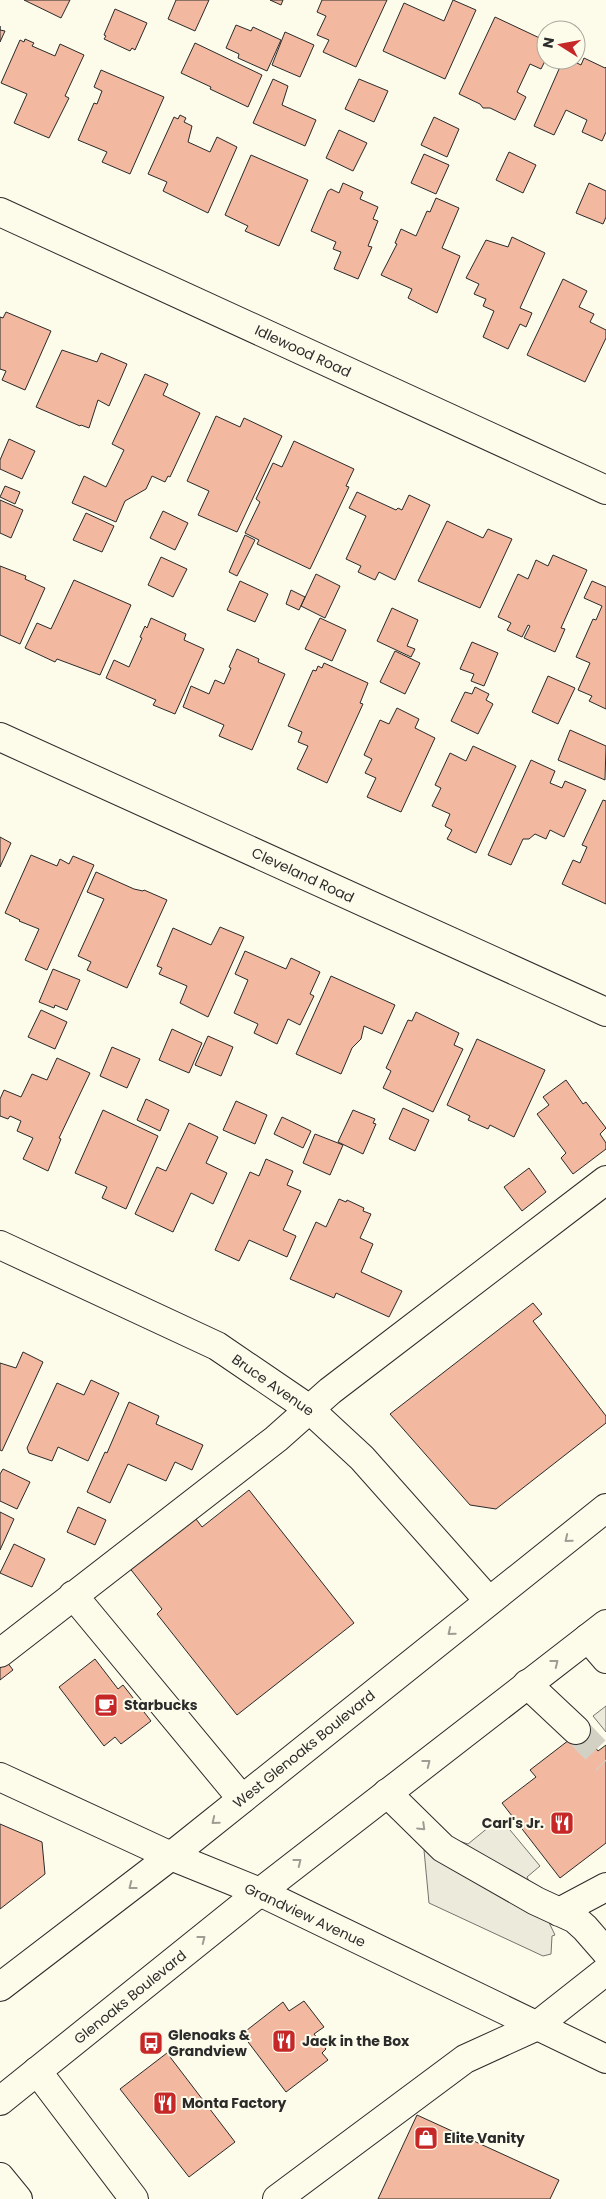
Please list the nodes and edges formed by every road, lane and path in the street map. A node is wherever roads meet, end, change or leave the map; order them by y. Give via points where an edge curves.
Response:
1 (0, 212) edge
2 (606, 490) edge
3 (0, 737) edge
4 (606, 1012) edge
5 (606, 1180) edge
6 (0, 1244) edge
7 (308, 1408) junction
8 (606, 1508) edge
9 (73, 1594) junction
10 (490, 1602) junction
11 (597, 1631) edge
12 (0, 1653) edge
13 (606, 1659) edge
14 (527, 1684) junction
15 (576, 1730) tunnel mouth
16 (0, 1777) edge
17 (387, 1793) junction
18 (242, 1799) junction
19 (171, 1856) junction
20 (606, 1888) edge
21 (260, 1892) junction
22 (559, 1912) junction
23 (606, 1952) edge
24 (606, 1971) edge
25 (0, 1987) edge
26 (535, 2027) junction
27 (606, 2059) edge
28 (37, 2071) junction
29 (0, 2101) edge
30 (0, 2177) edge
31 (18, 2199) edge
32 (134, 2199) edge
33 (277, 2199) edge

1 - 2 street, Idlewood Road
3 - 4 street, Cleveland Road
5 - 7 street
6 - 7 street, Bruce Avenue via 217,1346
7 - 9 street via 276,1439
7 - 10 street, Bruce Avenue via 362,1458
8 -> 10 street, West Glenoaks Boulevard
9 - 12 street
9 - 18 street
10 -> 18 street, West Glenoaks Boulevard
11 - 13 street
14 -> 11 street
14 - 15 street
17 -> 14 street
16 - 19 street, Grandview Avenue
21 -> 17 street
17 -> 22 street via 443,1848
18 -> 19 street, West Glenoaks Boulevard
19 - 21 street, Grandview Avenue
19 -> 25 street, West Glenoaks Boulevard
20 - 22 street
21 - 26 street, Grandview Avenue
28 -> 21 street, Glenoaks Boulevard
22 - 23 street via 575,1919
24 - 26 street
26 - 27 street, Grandview Avenue
26 - 33 street via 465,2059
28 - 29 street, Glenoaks Boulevard
28 - 32 street
30 - 31 street

